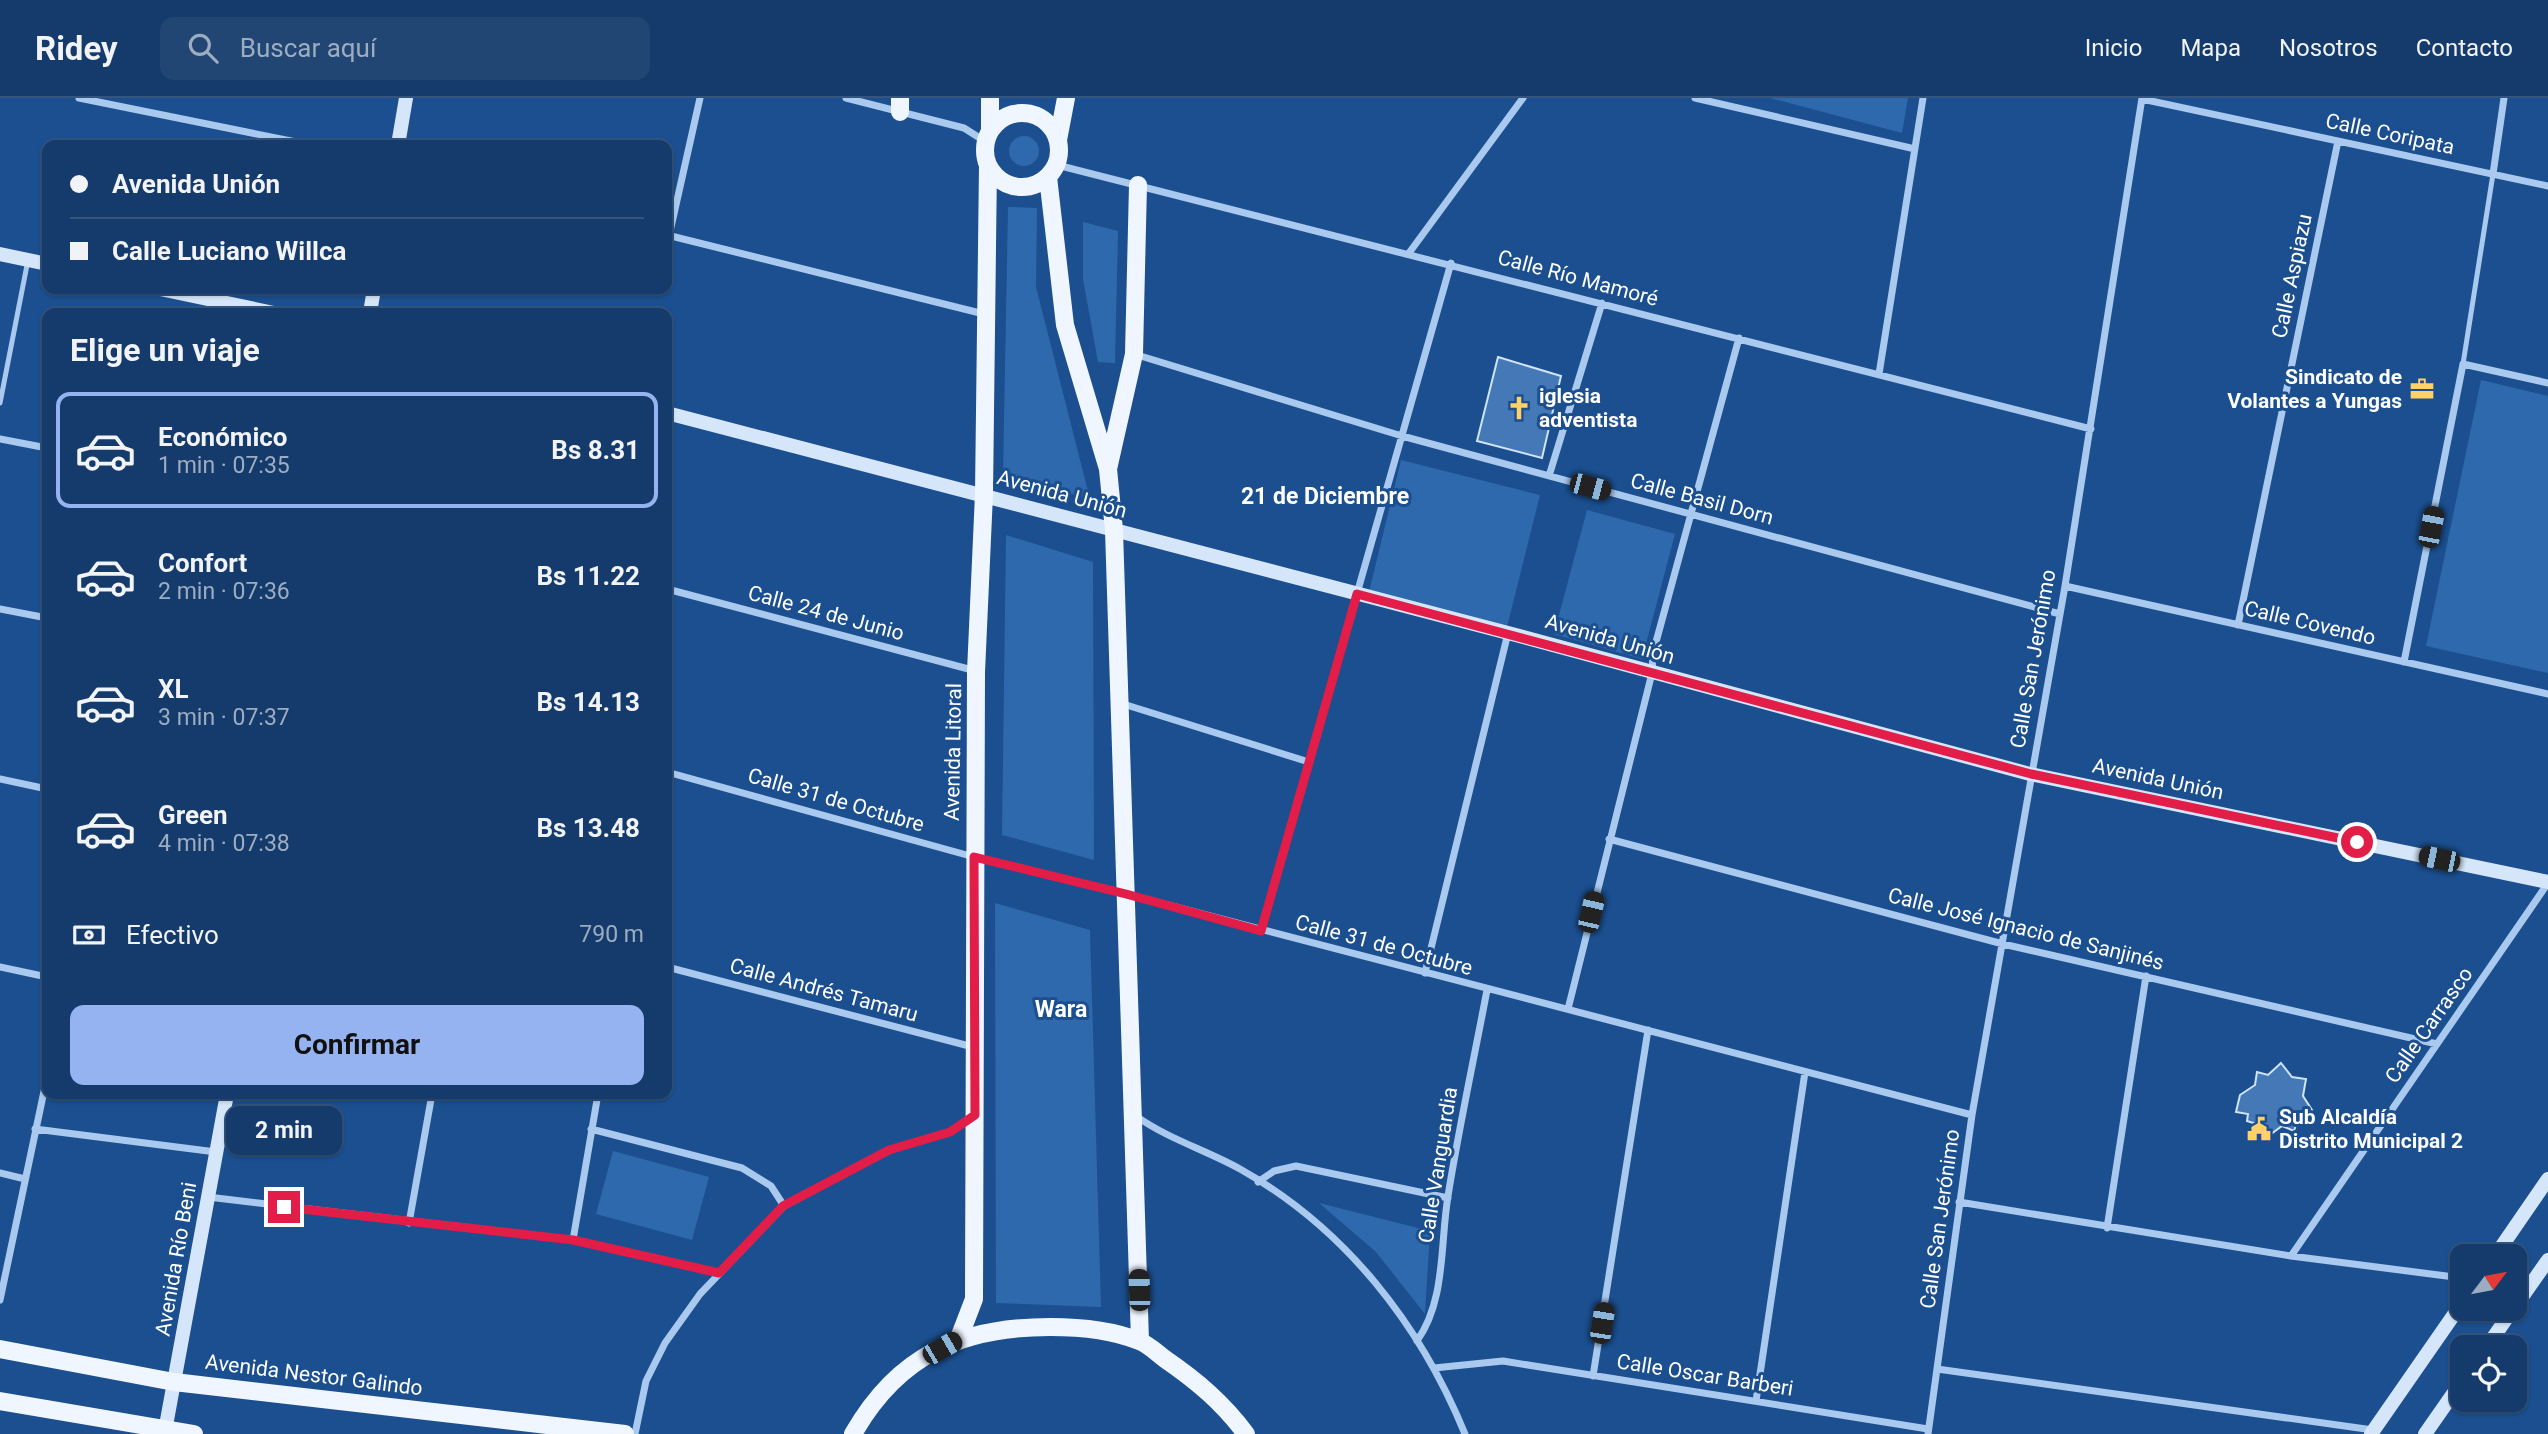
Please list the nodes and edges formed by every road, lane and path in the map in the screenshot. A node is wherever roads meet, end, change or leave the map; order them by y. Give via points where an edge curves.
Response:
1 (79, 98) edge
2 (406, 98) edge
3 (700, 98) edge
4 (846, 98) edge
5 (990, 98) edge
6 (1066, 98) edge
7 (1523, 98) edge
8 (1695, 98) edge
9 (1923, 98) edge
10 (2142, 98) edge
11 (2504, 98) edge
12 (900, 105) edge
13 (988, 136) junction
14 (286, 140) edge
15 (399, 140) edge
16 (1058, 140) junction
17 (2339, 141) junction
18 (1915, 149) junction
19 (988, 165) junction
20 (1052, 171) junction
21 (2493, 174) junction
22 (1138, 185) junction
23 (2548, 186) edge
24 (672, 219) edge
25 (672, 237) edge
26 (1409, 253) junction
27 (0, 254) edge
28 (28, 260) junction
29 (42, 263) edge
30 (1451, 263) junction
31 (184, 294) edge
32 (1602, 303) junction
33 (250, 308) edge
34 (988, 315) junction
35 (1739, 338) junction
36 (1134, 354) junction
37 (2463, 365) junction
38 (1879, 374) junction
39 (2548, 383) edge
40 (0, 403) edge
41 (672, 414) edge
42 (2091, 429) junction
43 (1402, 436) junction
44 (0, 439) edge
45 (42, 447) edge
46 (1108, 469) junction
47 (1549, 476) junction
48 (984, 494) junction
49 (1690, 514) junction
50 (1114, 530) junction
51 (2065, 586) junction
52 (672, 590) edge
53 (1357, 594) junction
54 (0, 609) edge
55 (2060, 614) junction
56 (42, 617) edge
57 (2238, 625) junction
58 (1508, 633) junction
59 (2404, 662) junction
60 (976, 671) junction
61 (1652, 673) junction
62 (2548, 694) edge
63 (1120, 703) junction
64 (1309, 762) junction
65 (672, 773) edge
66 (2031, 774) junction
67 (0, 779) edge
68 (42, 788) edge
69 (1609, 839) junction
70 (974, 857) junction
71 (2548, 883) edge
72 (1126, 894) junction
73 (1261, 931) junction
74 (2003, 944) junction
75 (0, 967) edge
76 (672, 968) edge
77 (1425, 973) junction
78 (42, 976) edge
79 (2147, 976) junction
80 (1487, 990) junction
81 (1568, 1009) junction
82 (1648, 1030) junction
83 (2437, 1044) junction
84 (973, 1047) junction
85 (1805, 1072) junction
86 (42, 1099) edge
87 (226, 1099) edge
88 (431, 1099) edge
89 (597, 1099) edge
90 (1133, 1114) junction
91 (975, 1115) junction
92 (1972, 1115) junction
93 (35, 1129) junction
94 (591, 1129) junction
95 (216, 1152) junction
96 (0, 1173) edge
97 (25, 1179) junction
98 (2548, 1179) edge
99 (1258, 1182) junction
100 (208, 1197) junction
101 (1448, 1198) junction
102 (1959, 1202) junction
103 (783, 1206) junction
104 (409, 1223) junction
105 (2107, 1228) junction
106 (573, 1240) junction
107 (2503, 1244) edge
108 (2291, 1256) junction
109 (2548, 1259) edge
110 (719, 1273) junction
111 (2450, 1276) edge
112 (2527, 1287) edge
113 (0, 1300) edge
114 (2450, 1320) edge
115 (959, 1338) junction
116 (1140, 1341) junction
117 (1417, 1341) junction
118 (0, 1349) edge
119 (1434, 1368) junction
120 (1937, 1369) junction
121 (1593, 1376) junction
122 (174, 1382) junction
123 (2450, 1398) edge
124 (1756, 1401) junction
125 (0, 1402) edge
126 (165, 1432) edge
127 (1928, 1432) edge
128 (2372, 1432) edge
129 (852, 1433) edge
130 (194, 1434) edge
131 (625, 1434) edge
132 (635, 1434) edge
133 (1247, 1434) edge
134 (1465, 1434) edge
135 (2425, 1434) edge

1 - 14 street
2 - 15 street
3 - 24 street
4 - 12 street
5 - 13 main road
6 - 16 main road
7 - 26 street
8 - 18 street
9 - 18 street
10 - 17 street, Calle Coripata
10 - 42 street, Calle San Jerónimo
11 - 21 street
12 - 13 street
13 - 16 main road via 1009,115 1032,115 1053,129
13 - 19 main road
16 - 20 main road
17 - 21 street, Calle Coripata
17 - 57 street, Calle Aspiazu
18 - 38 street
19 - 20 main road via 995,176 1016,187 1029,187
19 - 34 main road, Avenida Litoral
20 - 22 street, Calle Río Mamoré
20 - 46 main road via 1065,325
21 - 23 street, Calle Coripata
21 - 37 lane
22 - 26 street, Calle Río Mamoré
22 - 36 main road
25 - 34 street
26 - 30 street, Calle Río Mamoré
27 - 28 street
28 - 29 street
28 - 40 lane
30 - 32 street, Calle Río Mamoré
30 - 43 street
31 - 33 street
32 - 35 street, Calle Río Mamoré
32 - 47 street
34 - 48 main road, Avenida Litoral
35 - 38 street, Calle Río Mamoré
35 - 49 street
36 - 43 street, Calle Basil Dorn
36 - 46 main road
37 - 39 street
37 - 59 street
38 - 42 street, Calle Río Mamoré
41 - 48 street, Avenida Unión
42 - 51 street, Calle San Jerónimo
43 - 47 street, Calle Basil Dorn
43 - 53 street
44 - 45 street
46 - 50 main road
47 - 49 street, Calle Basil Dorn
48 - 50 street, Avenida Unión
48 - 60 main road, Avenida Litoral
49 - 55 street, Calle Basil Dorn
49 - 61 street via 1653,653
50 - 53 street, Avenida Unión
50 - 63 main road
51 - 55 street, Calle San Jerónimo
51 - 57 street, Calle Covendo
52 - 60 street, Calle 24 de Junio
53 - 58 street, Avenida Unión
53 - 64 street
54 - 56 street
55 - 66 street, Calle San Jerónimo
57 - 59 street, Calle Covendo
58 - 61 street, Avenida Unión
58 - 77 street
59 - 62 street, Calle Covendo
60 - 70 main road, Avenida Litoral
61 - 66 street, Avenida Unión
61 - 69 street
63 - 64 street
63 - 72 main road
64 - 73 street
65 - 70 street, Calle 31 de Octubre
66 - 71 street, Avenida Unión
66 - 74 street, Calle San Jerónimo
67 - 68 street
69 - 74 street, Calle José Ignacio de Sanjinés
69 - 81 street
70 - 72 street, Calle 31 de Octubre
70 - 84 main road, Avenida Litoral
71 - 83 street, Calle Carrasco
72 - 73 street, Calle 31 de Octubre
72 - 90 main road
73 - 77 street, Calle 31 de Octubre
74 - 79 street, Calle José Ignacio de Sanjinés
74 - 92 street, Calle San Jerónimo
75 - 78 street
76 - 84 street, Calle Andrés Tamaru
77 - 80 street, Calle 31 de Octubre
79 - 83 street, Calle José Ignacio de Sanjinés
79 - 105 street
80 - 81 street, Calle 31 de Octubre
80 - 101 street, Calle Vanguardia
81 - 82 street, Calle 31 de Octubre
82 - 85 street, Calle 31 de Octubre
82 - 121 street
83 - 108 street, Calle Carrasco
84 - 91 main road, Avenida Litoral
85 - 92 street, Calle 31 de Octubre
85 - 124 street
86 - 93 street
87 - 95 street, Avenida Río Beni
88 - 104 street
89 - 94 street
90 - 99 street
90 - 116 main road
91 - 103 street via 950,1132 889,1150
91 - 115 main road, Avenida Litoral via 974,1299
92 - 102 street, Calle San Jerónimo
93 - 95 street
93 - 97 street
94 - 103 street via 742,1168 771,1186
94 - 106 street
95 - 100 street, Avenida Río Beni
96 - 97 street
97 - 113 street
98 - 107 street
99 - 101 street via 1274,1171 1296,1166
99 - 117 street via 1335,1238 1399,1310
100 - 104 street
100 - 122 street, Avenida Río Beni
101 - 117 street, Calle Vanguardia via 1435,1306
102 - 105 street
102 - 120 street, Calle San Jerónimo
103 - 110 street
104 - 106 street
105 - 108 street
106 - 110 street
108 - 111 street
109 - 112 street
110 - 132 street via 665,1343 646,1381
114 - 128 street
115 - 116 main road via 1012,1327 1082,1327
115 - 129 main road via 906,1368 867,1409
116 - 133 main road via 1218,1400
117 - 119 street
118 - 122 main road, Avenida Nestor Galindo
119 - 121 street, Calle Oscar Barberi via 1503,1361
119 - 134 street
120 - 127 street, Calle San Jerónimo
120 - 128 street
121 - 124 street, Calle Oscar Barberi
122 - 126 street, Avenida Río Beni
122 - 131 main road, Avenida Nestor Galindo
123 - 135 street
124 - 127 street, Calle Oscar Barberi
125 - 126 main road
126 - 130 main road

